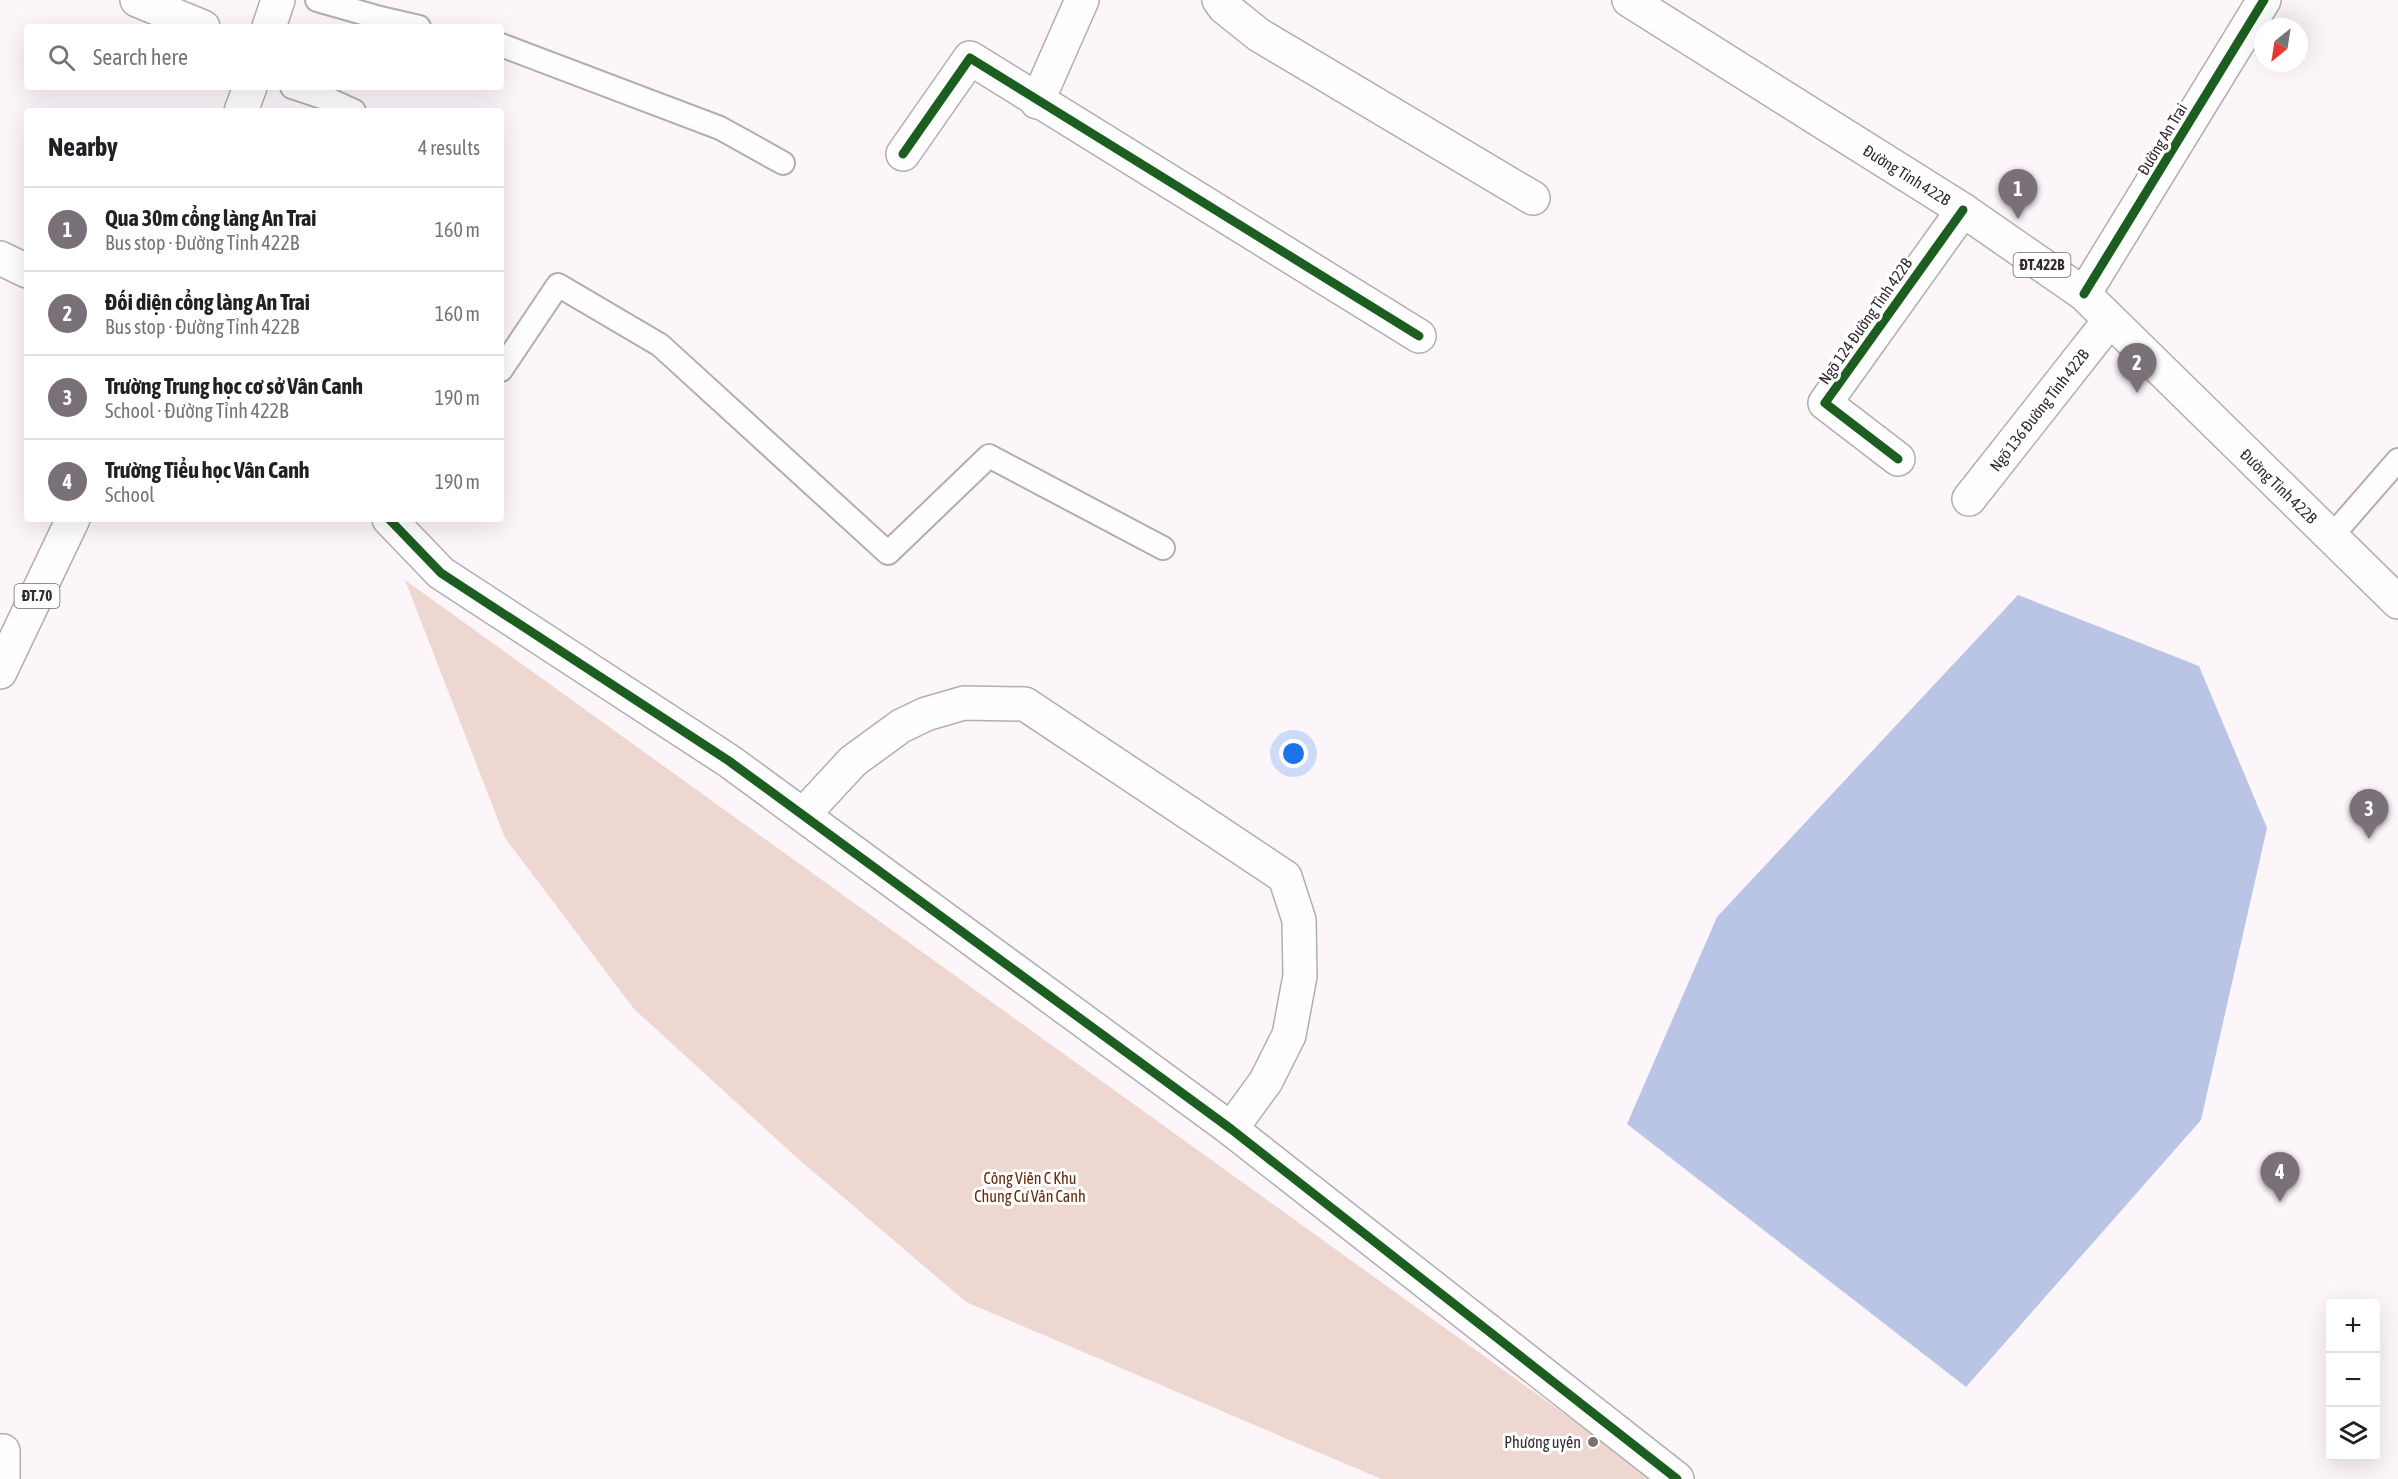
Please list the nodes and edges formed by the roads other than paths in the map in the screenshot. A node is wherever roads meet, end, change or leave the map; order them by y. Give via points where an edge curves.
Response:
1 (137, 0) edge
2 (278, 0) edge
3 (317, 0) edge
4 (1082, 0) edge
5 (1219, 0) edge
6 (1629, 0) edge
7 (2254, 4) edge
8 (196, 24) edge
9 (270, 24) edge
10 (406, 24) edge
11 (504, 46) edge
12 (249, 90) edge
13 (301, 90) edge
14 (1037, 102) junction
15 (242, 108) edge
16 (348, 108) edge
17 (903, 154) dead end
18 (783, 163) dead end
19 (1533, 198) dead end
20 (1963, 210) junction
21 (0, 258) edge
22 (24, 270) edge
23 (2084, 294) junction
24 (2110, 320) junction
25 (1419, 336) dead end
26 (504, 366) edge
27 (1898, 459) dead end
28 (2398, 460) edge
29 (1969, 499) dead end
30 (72, 522) edge
31 (392, 522) edge
32 (2331, 537) junction
33 (1163, 548) dead end
34 (2398, 602) edge
35 (0, 672) edge
36 (803, 814) junction
37 (1231, 1129) junction
38 (0, 1450) edge
39 (3, 1479) edge
40 (1677, 1479) edge

1 - 8 street
2 - 9 street
3 - 10 lane
4 - 14 street
5 - 19 street via 1259,35
6 - 20 street, Đường Tỉnh 422B / ĐT.422B
7 - 23 street, Đường An Trai
11 - 18 lane via 720,128
12 - 15 street
13 - 16 lane
14 - 17 street via 970,58
14 - 25 street
20 - 23 street, Đường Tỉnh 422B / ĐT.422B
20 - 27 street, Ngõ 124 Đường Tỉnh 422B via 1825,403
21 - 22 street
23 - 24 street, Đường Tỉnh 422B / ĐT.422B
24 - 29 street, Ngõ 136 Đường Tỉnh 422B
24 - 32 street, Đường Tỉnh 422B / ĐT.422B
26 - 33 lane via 558,285 660,345 888,553 989,456
28 - 32 lane
30 - 35 street, ĐT.70
31 - 36 street via 441,573 729,761
32 - 34 street, Đường Tỉnh 422B / ĐT.422B
36 - 37 street
36 - 37 street via 853,761 901,726 964,703 1025,704 1285,877 1299,920 1300,976 1289,1035 1266,1081
37 - 40 street
38 - 39 street

